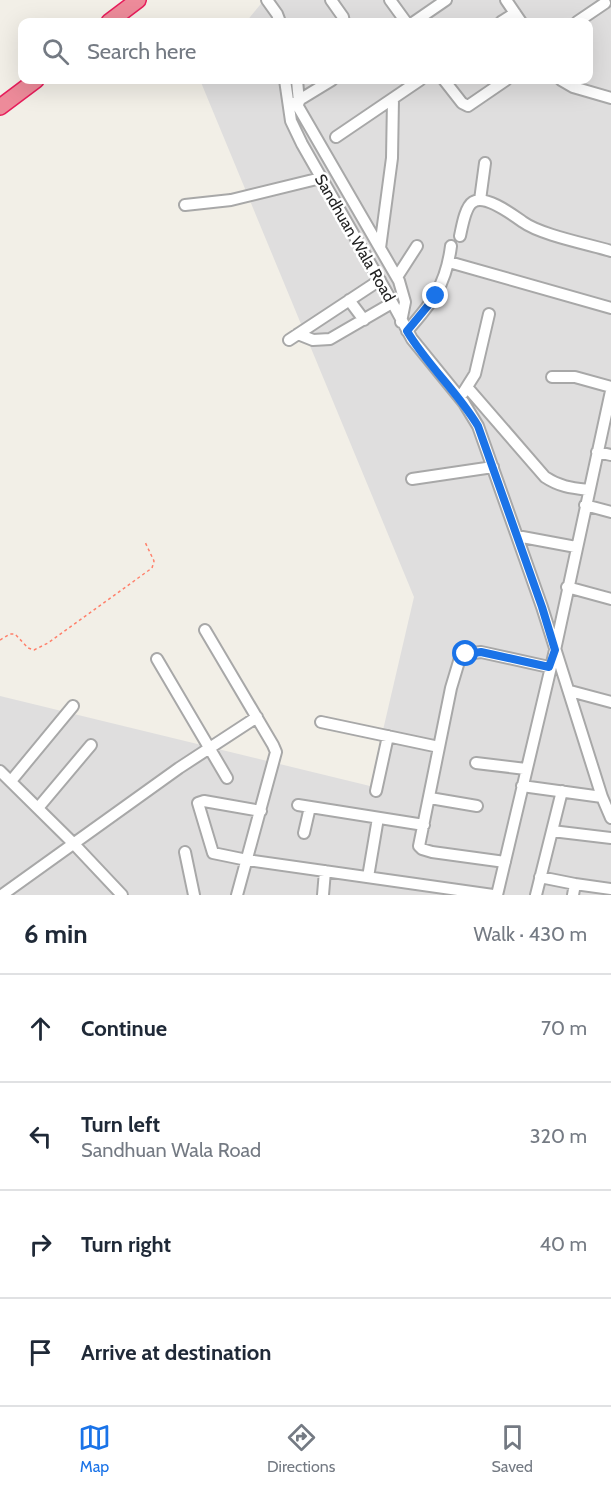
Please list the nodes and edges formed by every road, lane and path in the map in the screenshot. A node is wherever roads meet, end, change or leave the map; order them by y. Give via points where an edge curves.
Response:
1 (267, 0) edge
2 (331, 0) edge
3 (390, 0) edge
4 (446, 0) edge
5 (506, 0) edge
6 (128, 3) edge
7 (606, 5) edge
8 (113, 18) edge
9 (278, 18) edge
10 (343, 18) edge
11 (403, 18) edge
12 (420, 18) edge
13 (518, 18) edge
14 (584, 18) edge
15 (31, 84) edge
16 (286, 84) edge
17 (296, 84) edge
18 (326, 84) edge
19 (414, 84) edge
20 (447, 84) edge
21 (500, 84) edge
22 (568, 84) edge
23 (611, 98) edge
24 (393, 99) junction
25 (294, 104) junction
26 (0, 107) edge
27 (336, 137) dead end
28 (485, 163) dead end
29 (321, 178) junction
30 (480, 200) junction
31 (185, 205) dead end
32 (459, 236) dead end
33 (417, 246) dead end
34 (452, 246) dead end
35 (380, 248) junction
36 (611, 250) edge
37 (449, 262) junction
38 (397, 277) junction
39 (380, 280) junction
40 (349, 300) junction
41 (392, 303) junction
42 (611, 308) edge
43 (489, 314) dead end
44 (363, 320) junction
45 (404, 326) junction
46 (552, 377) dead end
47 (467, 387) junction
48 (611, 389) edge
49 (459, 397) junction
50 (597, 452) junction
51 (611, 455) edge
52 (493, 467) junction
53 (412, 479) dead end
54 (589, 490) junction
55 (585, 505) junction
56 (611, 512) edge
57 (517, 537) junction
58 (145, 542) dead end
59 (576, 547) junction
60 (567, 587) junction
61 (611, 599) edge
62 (205, 630) dead end
63 (0, 640) edge
64 (555, 650) junction
65 (157, 659) dead end
66 (549, 667) junction
67 (570, 691) junction
68 (611, 702) edge
69 (73, 706) dead end
70 (257, 717) junction
71 (321, 722) dead end
72 (388, 736) junction
73 (91, 745) dead end
74 (439, 747) junction
75 (209, 748) junction
76 (476, 763) dead end
77 (526, 769) junction
78 (0, 771) edge
79 (227, 778) dead end
80 (11, 781) junction
81 (522, 786) junction
82 (376, 791) dead end
83 (562, 792) junction
84 (602, 797) junction
85 (430, 798) junction
86 (298, 805) dead end
87 (477, 806) dead end
88 (310, 807) junction
89 (38, 808) junction
90 (261, 811) junction
91 (378, 818) junction
92 (611, 818) edge
93 (424, 825) junction
94 (552, 831) junction
95 (304, 833) dead end
96 (611, 838) edge
97 (73, 843) junction
98 (185, 852) dead end
99 (247, 861) junction
100 (505, 862) junction
101 (325, 871) junction
102 (368, 877) junction
103 (540, 877) junction
104 (575, 884) junction
105 (611, 889) edge
106 (1, 895) edge
107 (122, 895) edge
108 (194, 895) edge
109 (237, 895) edge
110 (323, 895) edge
111 (495, 895) edge
112 (536, 895) edge
113 (573, 895) edge

1 - 9 street
2 - 10 street
3 - 11 street
4 - 12 street
5 - 13 street
6 - 8 highway
7 - 14 street
15 - 26 highway
16 - 25 street, Sandhuan Wala Road
17 - 25 street
18 - 25 street
19 - 24 street
20 - 21 street via 468,106
22 - 23 street
24 - 27 street
24 - 35 street via 392,158
25 - 29 street, Sandhuan Wala Road via 291,121
25 - 35 street
28 - 30 street
29 - 31 street via 231,200
29 - 39 street, Sandhuan Wala Road
30 - 32 street via 469,205
30 - 36 street via 531,226
33 - 38 street
34 - 37 street
35 - 38 street
37 - 42 street
37 - 45 street via 436,296
38 - 45 street via 405,302
39 - 40 street
39 - 41 street, Sandhuan Wala Road
40 - 44 street
40 - 44 street via 294,337 330,339
41 - 44 street
41 - 45 street, Sandhuan Wala Road
43 - 47 street via 478,366
45 - 49 street, Sandhuan Wala Road
46 - 48 street via 575,377
47 - 49 street
47 - 54 street via 545,477 567,488
48 - 50 street
49 - 52 street, Sandhuan Wala Road via 478,426
50 - 51 street
50 - 54 street
52 - 53 street
52 - 57 street, Sandhuan Wala Road
54 - 55 street
55 - 56 street
55 - 59 street
57 - 59 street
57 - 64 street, Sandhuan Wala Road
58 - 63 path via 153,567 41,647 31,649 13,633
59 - 60 street
60 - 61 street
60 - 64 street
62 - 70 street
64 - 66 street
64 - 67 street, Sandhuan Wala Road
65 - 75 street
66 - 74 street via 481,652 466,654 457,664
66 - 77 street
67 - 68 street
67 - 84 street, Sandhuan Wala Road
69 - 80 street
70 - 75 street
70 - 90 street via 276,752
71 - 72 street
72 - 74 street
72 - 82 street
73 - 89 street
74 - 85 street
75 - 79 street
75 - 97 street
76 - 77 street
77 - 81 street
78 - 80 street
80 - 89 street
81 - 83 street
81 - 100 street
83 - 84 street
83 - 94 street
84 - 92 street, Sandhuan Wala Road
85 - 87 street
85 - 93 street
86 - 88 street
88 - 91 street
88 - 95 street
89 - 97 street
90 - 99 street
90 - 99 street via 204,801 198,804 213,853
91 - 93 street
91 - 102 street
93 - 100 street via 422,849
94 - 96 street
94 - 103 street
97 - 106 street
97 - 107 street
98 - 108 street
99 - 101 street
99 - 109 street
100 - 111 street
101 - 102 street
101 - 110 street
102 - 111 street
103 - 104 street
103 - 112 street
104 - 105 street
104 - 113 street

